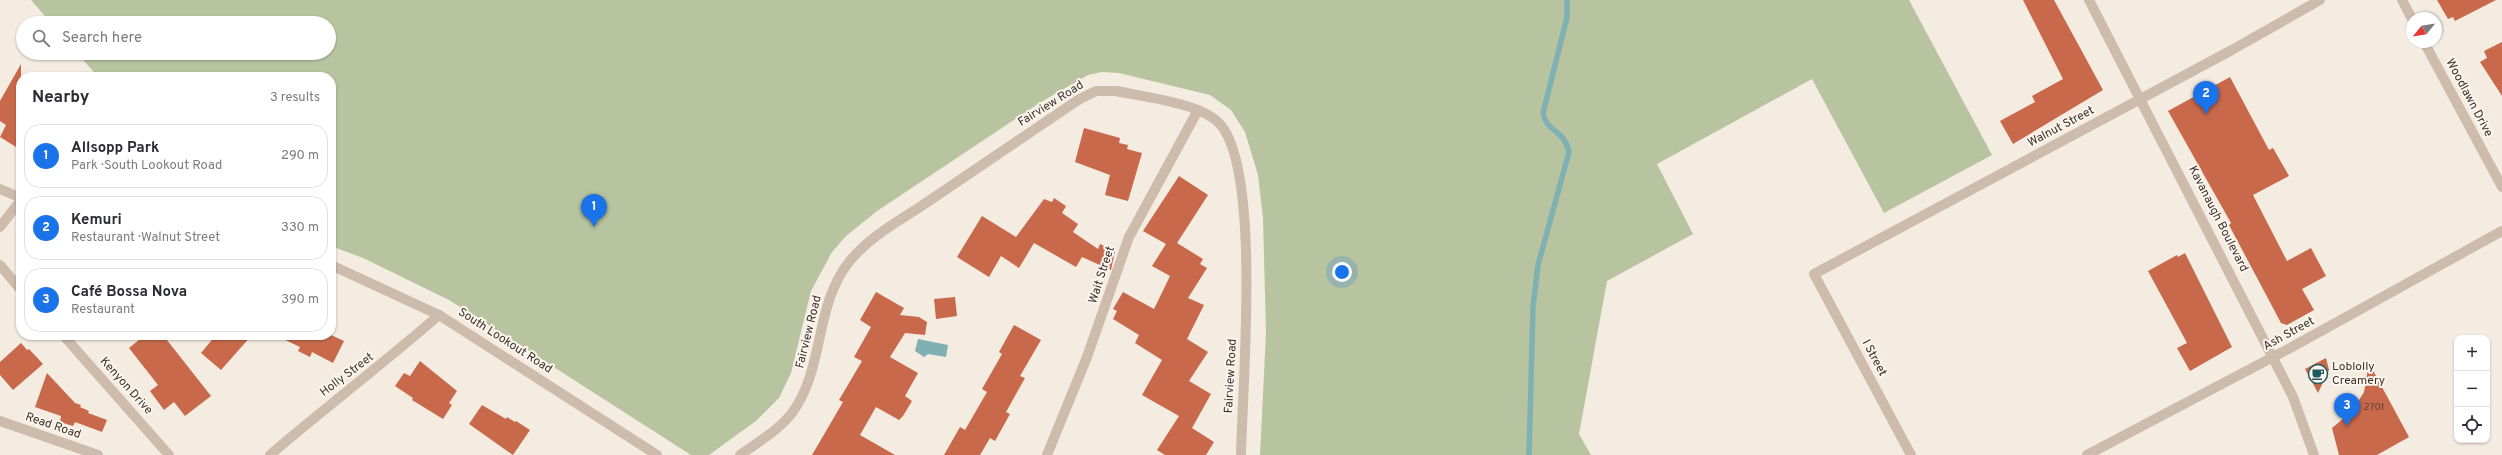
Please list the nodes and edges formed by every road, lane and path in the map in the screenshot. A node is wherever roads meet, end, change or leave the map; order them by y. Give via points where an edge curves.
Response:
1 (2089, 0) edge
2 (2320, 0) edge
3 (2402, 0) edge
4 (2408, 12) edge
5 (2427, 48) edge
6 (2140, 99) junction
7 (1198, 110) junction
8 (2502, 187) edge
9 (0, 189) edge
10 (16, 197) edge
11 (16, 206) edge
12 (0, 227) edge
13 (2502, 231) edge
14 (0, 265) edge
15 (336, 267) edge
16 (1814, 274) joint
17 (16, 284) edge
18 (439, 315) junction
19 (67, 340) edge
20 (2274, 357) junction
21 (0, 422) edge
22 (98, 455) edge
23 (169, 455) edge
24 (270, 455) edge
25 (657, 455) edge
26 (740, 455) edge
27 (1047, 455) edge
28 (1241, 455) edge
29 (1911, 455) edge
30 (2087, 455) edge
31 (2314, 455) edge

1 - 6 street, Kavanaugh Boulevard
2 - 6 street, Walnut Street
3 - 4 street
5 - 8 street, Woodlawn Drive
6 - 16 street, Walnut Street
6 - 20 street, Kavanaugh Boulevard
7 - 26 street, Fairview Road via 1116,91 1096,91 1072,104 879,234 849,262 840,276 825,312 810,377 799,401 784,422
7 - 27 street, Wait Street via 1129,237 1087,357
7 - 28 street, Fairview Road via 1218,122 1224,129 1234,156 1242,196 1246,330
9 - 10 street
11 - 12 street
13 - 20 street, Ash Street
14 - 17 street
15 - 18 street, South Lookout Road
16 - 29 street, I Street
18 - 24 street, Holly Street via 386,362
18 - 25 street, South Lookout Road via 485,342
19 - 23 street, Kenyon Drive
20 - 30 street, Ash Street
20 - 31 street, Kavanaugh Boulevard via 2293,397
21 - 22 street, Read Road

